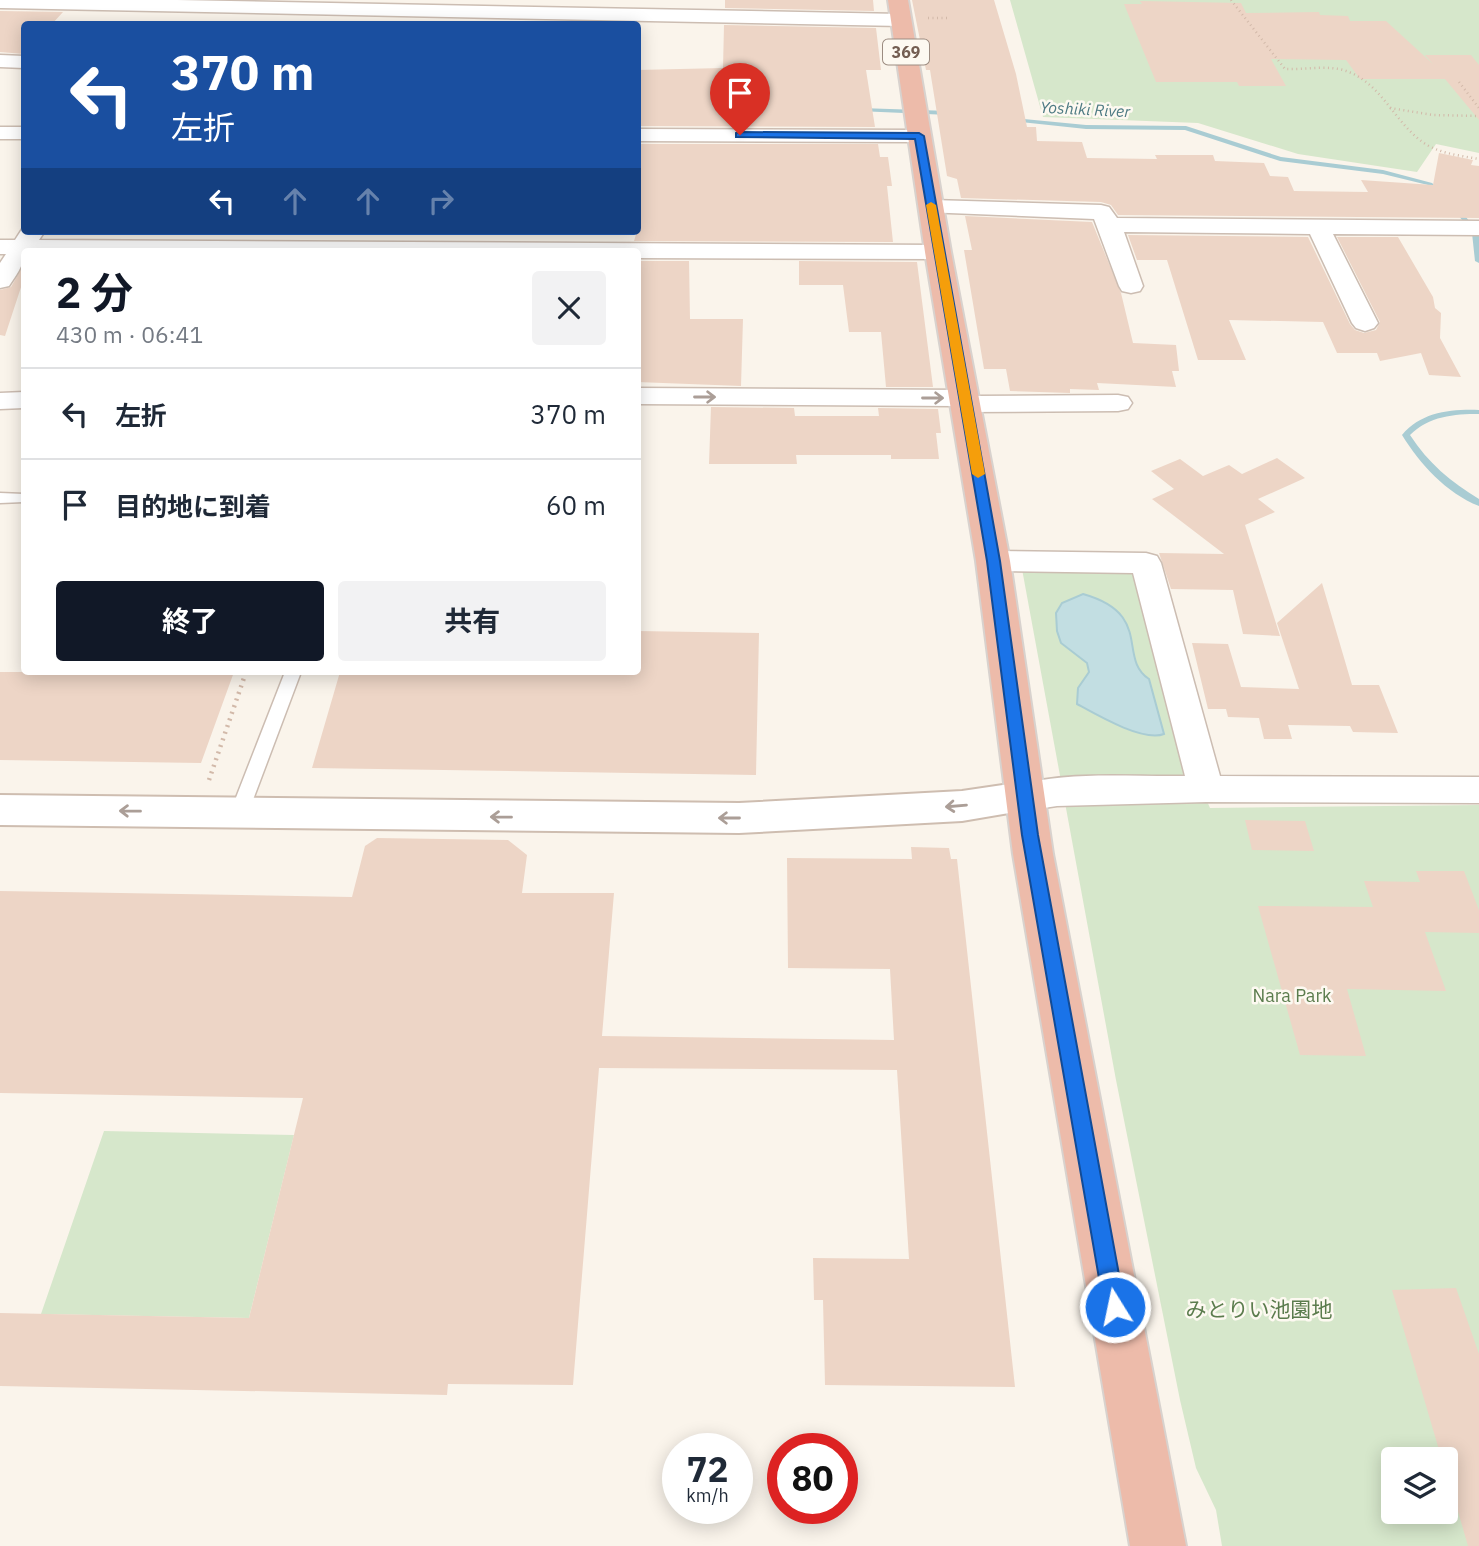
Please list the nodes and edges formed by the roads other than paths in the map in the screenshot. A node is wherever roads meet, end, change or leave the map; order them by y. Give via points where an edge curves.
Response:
1 (0, 2) edge
2 (191, 3) edge
3 (324, 4) edge
4 (899, 10) edge
5 (178, 21) edge
6 (0, 61) edge
7 (21, 62) edge
8 (917, 120) junction
9 (0, 133) edge
10 (21, 133) edge
11 (641, 135) edge
12 (932, 207) junction
13 (1110, 225) junction
14 (1318, 226) junction
15 (1479, 228) edge
16 (19, 242) edge
17 (570, 248) edge
18 (641, 249) edge
19 (938, 252) junction
20 (0, 281) edge
21 (1131, 286) dead end
22 (1365, 323) dead end
23 (641, 396) edge
24 (21, 400) edge
25 (0, 401) edge
26 (965, 401) junction
27 (1118, 403) dead end
28 (0, 498) edge
29 (21, 498) edge
30 (993, 561) junction
31 (292, 675) edge
32 (1206, 789) junction
33 (1024, 797) junction
34 (1476, 798) edge
35 (0, 810) edge
36 (239, 813) junction
37 (1158, 1546) edge

1 - 2 street
2 - 3 street
2 - 5 street
3 - 4 street
4 - 8 highway, 369
6 - 7 street
8 - 11 street
8 - 12 highway, 369
9 - 10 street
12 - 13 street via 1101,212
12 - 19 highway, 369
13 - 14 street
13 - 21 street
14 - 15 street
14 - 22 street
16 - 17 street
16 - 20 street
18 - 19 street
19 - 26 highway, 369
23 -> 26 street
24 - 25 street
26 - 27 street
26 - 30 highway, 369
28 - 29 lane
30 - 32 street via 1146,563
30 - 33 highway, 369
31 - 36 lane
32 - 33 street via 1057,792
32 - 34 street
33 -> 36 street via 962,806 739,818
33 - 37 highway, 369
36 -> 35 street

